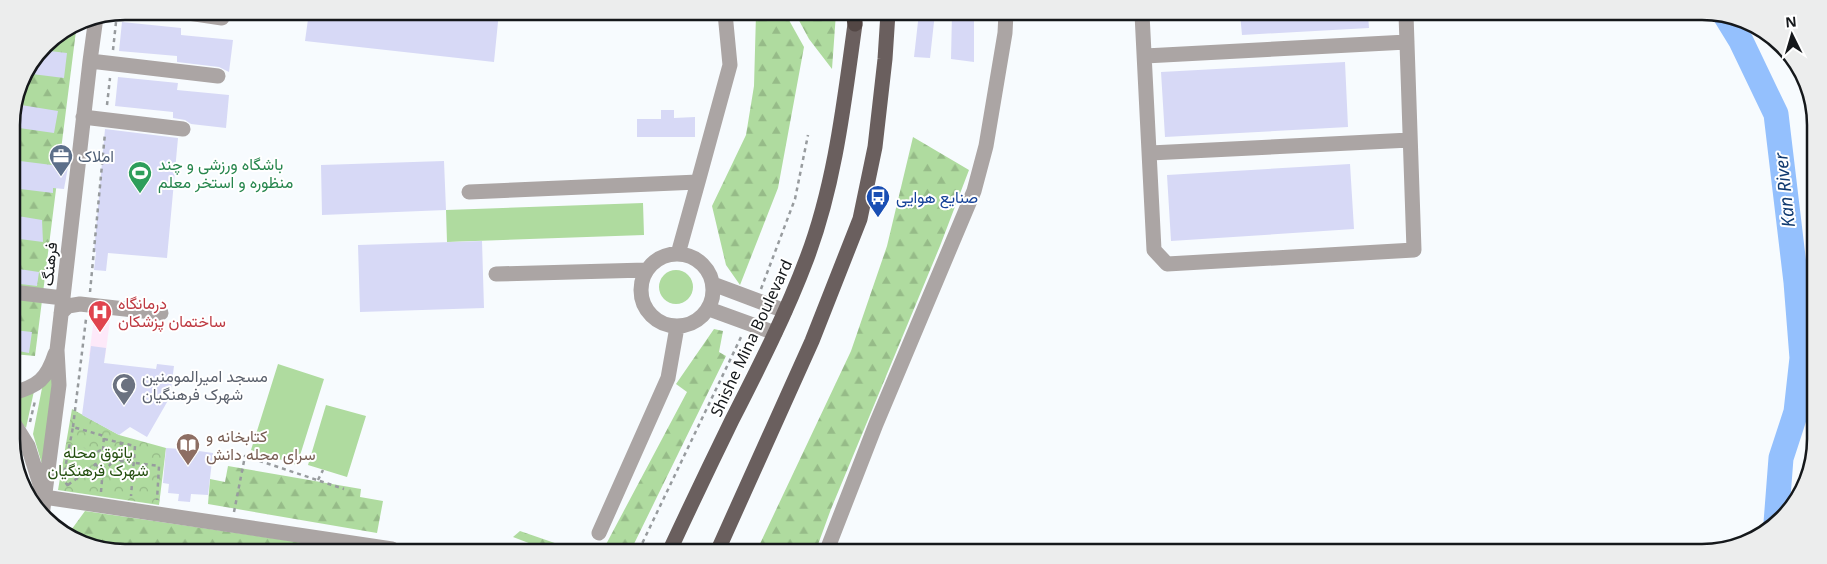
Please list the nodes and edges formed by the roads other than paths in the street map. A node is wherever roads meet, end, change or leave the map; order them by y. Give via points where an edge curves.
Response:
1 (726, 20) edge
2 (854, 20) edge
3 (888, 20) edge
4 (1006, 20) edge
5 (1142, 20) edge
6 (1406, 20) edge
7 (95, 25) edge
8 (1407, 42) junction
9 (1145, 56) junction
10 (90, 61) junction
11 (218, 76) dead end
12 (83, 117) junction
13 (183, 128) dead end
14 (1410, 140) junction
15 (1150, 152) junction
16 (698, 182) junction
17 (469, 192) dead end
18 (678, 254) junction
19 (646, 270) junction
20 (496, 274) dead end
21 (713, 284) junction
22 (20, 294) edge
23 (62, 306) junction
24 (709, 309) junction
25 (785, 311) junction
26 (161, 313) dead end
27 (677, 327) junction
28 (775, 333) junction
29 (57, 350) junction
30 (20, 391) edge
31 (20, 433) edge
32 (44, 497) junction
33 (43, 504) edge
34 (599, 533) dead end
35 (359, 544) edge
36 (673, 544) edge
37 (721, 544) edge
38 (829, 544) edge

1 - 16 street via 730,65
2 - 25 main road, Shishe Mina Boulevard via 828,190 808,257
3 - 37 main road via 875,146 860,219 812,341
4 - 38 street via 986,146 974,191
5 - 9 street
6 - 8 street
7 - 10 street, فرهنگ
8 - 9 street
8 - 14 street
9 - 15 street
10 - 11 street
10 - 12 street, فرهنگ
12 - 13 street
12 - 23 street, فرهنگ
14 - 15 street
14 - 15 street via 1414,250 1167,264 1154,250
16 - 17 street
16 - 18 street
18 - 19 street via 665,256
18 - 21 street via 690,256 701,263
19 - 20 street
19 - 27 street via 640,291 647,312 664,325
21 - 24 street
21 - 25 street
22 - 23 street
23 - 26 street via 80,304
23 - 29 street, فرهنگ
24 - 27 street via 690,325
24 - 28 street
25 - 28 main road, Shishe Mina Boulevard
27 - 34 street via 668,378
28 - 36 main road, Shishe Mina Boulevard
29 - 30 street via 41,381
29 - 32 street, فرهنگ via 60,384
31 - 32 street via 28,446
32 - 33 street, فرهنگ
32 - 35 street

